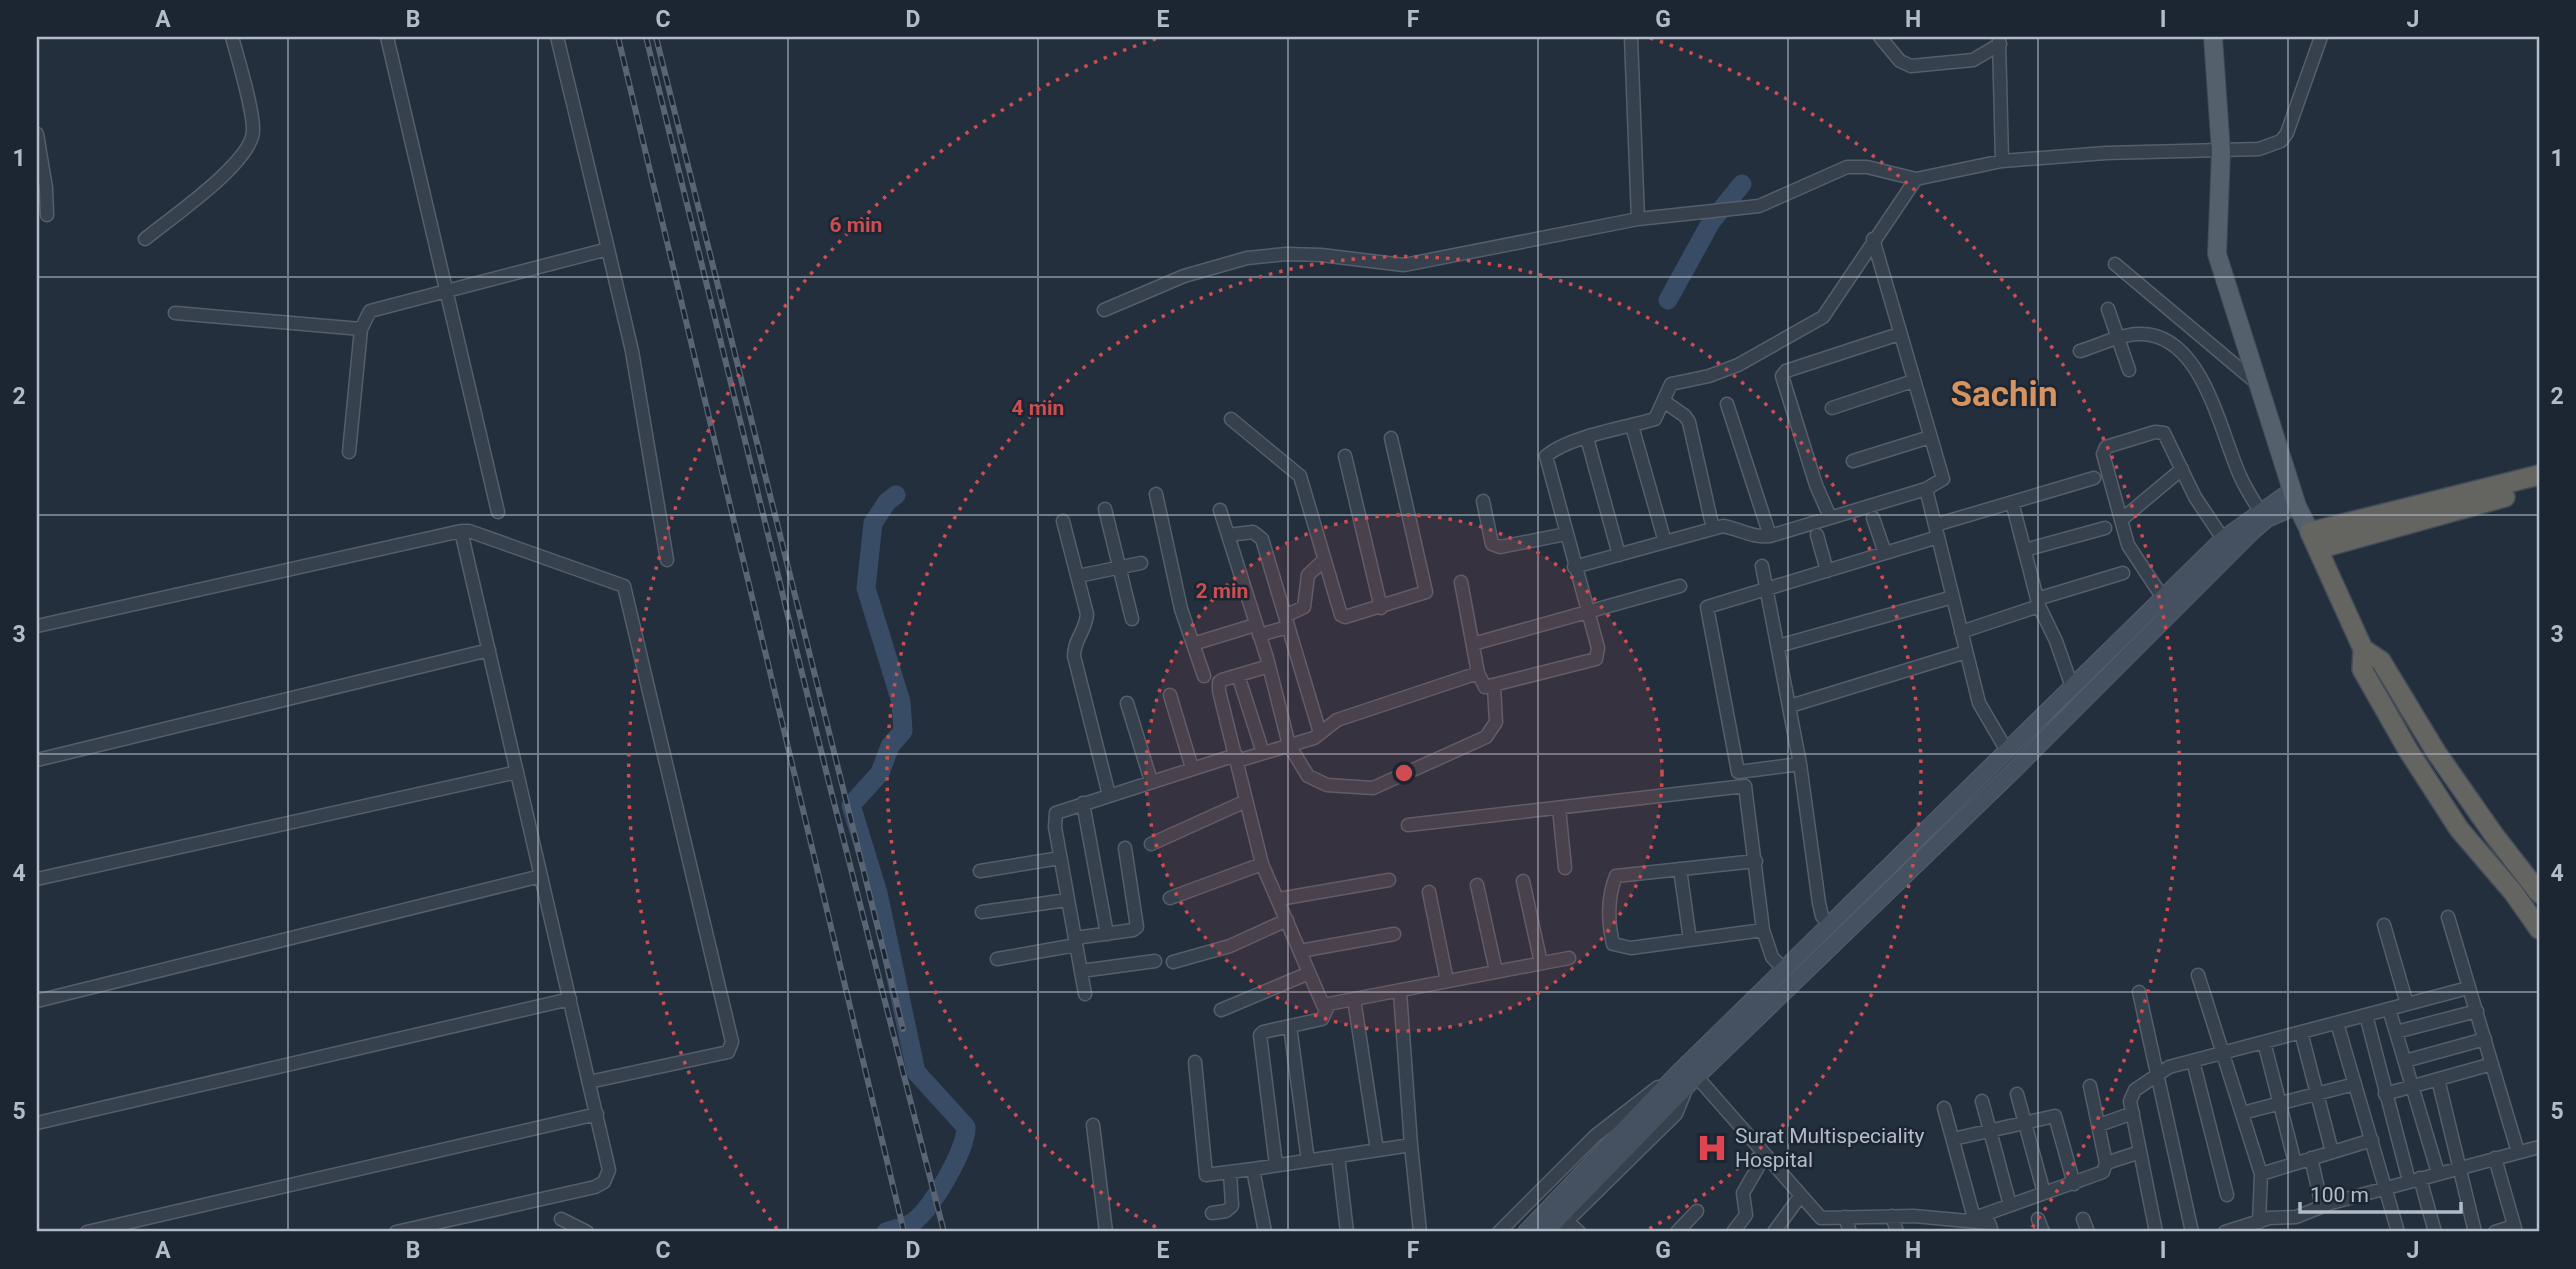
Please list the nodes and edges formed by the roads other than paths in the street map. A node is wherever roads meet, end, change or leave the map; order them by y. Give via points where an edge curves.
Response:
1 (232, 37) edge
2 (387, 37) edge
3 (557, 37) edge
4 (1631, 37) edge
5 (1880, 37) edge
6 (2213, 37) edge
7 (2321, 37) edge
8 (1999, 41) edge
9 (37, 134) edge
10 (2221, 152) junction
11 (2002, 161) junction
12 (1916, 180) junction
13 (47, 215) dead end
14 (1638, 219) junction
15 (145, 239) dead end
16 (1873, 239) junction
17 (608, 249) junction
18 (2115, 264) dead end
19 (447, 291) junction
20 (2108, 309) dead end
21 (1104, 310) dead end
22 (175, 313) dead end
23 (361, 329) junction
24 (1899, 334) junction
25 (2118, 339) junction
26 (2080, 351) dead end
27 (2129, 370) dead end
28 (1913, 381) junction
29 (2259, 385) junction
30 (1665, 402) junction
31 (1727, 404) dead end
32 (1832, 408) dead end
33 (1231, 419) dead end
34 (1632, 426) junction
35 (1930, 437) junction
36 (1391, 438) dead end
37 (1587, 438) junction
38 (349, 452) dead end
39 (1345, 456) dead end
40 (1853, 461) dead end
41 (2182, 469) junction
42 (2539, 475) edge
43 (2094, 478) dead end
44 (2539, 487) edge
45 (1926, 489) junction
46 (1156, 494) dead end
47 (2294, 498) junction
48 (1483, 501) dead end
49 (2012, 502) junction
50 (1105, 509) dead end
51 (1220, 510) dead end
52 (2260, 510) junction
53 (498, 512) dead end
54 (1830, 517) junction
55 (1873, 518) dead end
56 (2121, 520) junction
57 (1063, 522) dead end
58 (1713, 528) junction
59 (2105, 528) dead end
60 (461, 531) junction
61 (1937, 531) junction
62 (1566, 534) junction
63 (1228, 535) junction
64 (1817, 535) dead end
65 (1770, 536) junction
66 (2223, 539) junction
67 (2314, 540) junction
68 (1665, 542) junction
69 (2025, 550) junction
70 (1885, 554) junction
71 (1619, 555) junction
72 (667, 560) dead end
73 (1324, 560) junction
74 (1141, 564) dead end
75 (1762, 566) dead end
76 (1574, 567) junction
77 (1120, 568) junction
78 (1828, 571) junction
79 (2123, 573) dead end
80 (1078, 576) junction
81 (1461, 582) dead end
82 (1680, 586) dead end
83 (1766, 589) junction
84 (1952, 597) junction
85 (2163, 598) junction
86 (2038, 603) junction
87 (1381, 608) junction
88 (1588, 613) junction
89 (1132, 619) dead end
90 (1287, 622) junction
91 (37, 626) edge
92 (1257, 630) junction
93 (1961, 632) junction
94 (1194, 644) junction
95 (1473, 644) junction
96 (1778, 646) junction
97 (2363, 649) junction
98 (489, 650) junction
99 (1966, 652) junction
100 (1269, 666) junction
101 (1478, 673) junction
102 (1238, 675) junction
103 (1204, 676) dead end
104 (1494, 687) junction
105 (2072, 687) junction
106 (1170, 695) dead end
107 (1127, 703) dead end
108 (1790, 706) junction
109 (1320, 733) junction
110 (1289, 745) junction
111 (1263, 753) junction
112 (2006, 753) junction
113 (1236, 758) junction
114 (37, 760) edge
115 (1800, 764) junction
116 (2017, 767) junction
117 (1192, 768) junction
118 (1742, 771) junction
119 (517, 772) junction
120 (1151, 782) junction
121 (1745, 786) junction
122 (1109, 795) junction
123 (1246, 802) junction
124 (1083, 803) junction
125 (1559, 808) junction
126 (1408, 825) dead end
127 (1928, 829) junction
128 (1940, 842) junction
129 (1151, 844) dead end
130 (1125, 848) dead end
131 (1060, 858) junction
132 (1756, 861) junction
133 (1262, 864) junction
134 (1565, 868) dead end
135 (1680, 869) junction
136 (980, 871) dead end
137 (541, 876) junction
138 (37, 879) edge
139 (1389, 880) dead end
140 (1524, 881) dead end
141 (1477, 885) dead end
142 (2538, 888) edge
143 (1429, 892) dead end
144 (2514, 892) junction
145 (1170, 898) dead end
146 (1279, 899) junction
147 (1067, 900) junction
148 (982, 912) dead end
149 (2448, 917) dead end
150 (1287, 920) junction
151 (1830, 925) junction
152 (2384, 925) dead end
153 (2539, 929) edge
154 (1762, 930) junction
155 (1107, 934) junction
156 (1394, 934) dead end
157 (1690, 940) junction
158 (1814, 941) junction
159 (1076, 942) junction
160 (1300, 951) junction
161 (1826, 954) junction
162 (1569, 958) dead end
163 (997, 959) dead end
164 (1155, 961) dead end
165 (1173, 962) dead end
166 (1541, 963) junction
167 (1784, 970) junction
168 (1081, 971) junction
169 (1496, 971) junction
170 (1310, 973) junction
171 (2198, 975) dead end
172 (1447, 981) junction
173 (2468, 988) junction
174 (1400, 992) junction
175 (2139, 992) dead end
176 (1085, 995) dead end
177 (570, 999) junction
178 (1354, 999) junction
179 (37, 1000) edge
180 (1329, 1004) junction
181 (2407, 1004) junction
182 (2389, 1009) junction
183 (1221, 1010) dead end
184 (2477, 1011) junction
185 (2366, 1015) junction
186 (2337, 1023) junction
187 (1290, 1026) junction
188 (2301, 1032) junction
189 (2396, 1032) junction
190 (2485, 1039) junction
191 (2264, 1042) junction
192 (2223, 1055) junction
193 (2193, 1061) junction
194 (2404, 1061) junction
195 (1195, 1062) dead end
196 (2492, 1064) junction
197 (2158, 1074) junction
198 (1688, 1077) junction
199 (2438, 1079) junction
200 (589, 1082) junction
201 (2355, 1084) junction
202 (2090, 1086) dead end
203 (2412, 1086) junction
204 (2017, 1094) dead end
205 (2317, 1094) junction
206 (2385, 1094) junction
207 (1982, 1101) dead end
208 (2280, 1103) junction
209 (1944, 1108) dead end
210 (2133, 1113) junction
211 (2242, 1113) junction
212 (597, 1114) junction
213 (2024, 1121) junction
214 (37, 1124) edge
215 (1093, 1125) dead end
216 (2099, 1125) junction
217 (1990, 1129) junction
218 (1953, 1139) junction
219 (2372, 1139) junction
220 (1410, 1145) junction
221 (2539, 1147) edge
222 (1377, 1150) junction
223 (2140, 1152) junction
224 (2332, 1152) junction
225 (2518, 1152) junction
226 (1765, 1155) junction
227 (1338, 1156) junction
228 (2311, 1158) junction
229 (2495, 1158) junction
230 (1308, 1161) junction
231 (2106, 1163) junction
232 (2295, 1163) junction
233 (1276, 1166) junction
234 (2459, 1168) junction
235 (1253, 1169) junction
236 (1230, 1172) junction
237 (2438, 1173) junction
238 (2261, 1174) junction
239 (2415, 1179) junction
240 (2074, 1184) junction
241 (2386, 1187) junction
242 (2044, 1193) junction
243 (1801, 1195) junction
244 (2227, 1195) dead end
245 (1570, 1198) junction
246 (2010, 1206) junction
247 (2322, 1206) junction
248 (1697, 1211) dead end
249 (1212, 1213) dead end
250 (1892, 1216) junction
251 (1845, 1217) junction
252 (561, 1219) dead end
253 (1942, 1219) junction
254 (1970, 1219) junction
255 (2038, 1219) dead end
256 (2083, 1219) dead end
257 (1567, 1221) junction
258 (2259, 1222) junction
259 (2515, 1229) edge
260 (87, 1232) edge
261 (396, 1232) edge
262 (587, 1232) edge
263 (1106, 1232) edge
264 (1265, 1232) edge
265 (1347, 1232) edge
266 (1420, 1232) edge
267 (1499, 1232) edge
268 (1526, 1232) edge
269 (1545, 1232) edge
270 (1556, 1232) edge
271 (1579, 1232) edge
272 (1678, 1232) edge
273 (1733, 1232) edge
274 (1774, 1232) edge
275 (1850, 1232) edge
276 (1897, 1232) edge
277 (1945, 1232) edge
278 (1992, 1232) edge
279 (2043, 1232) edge
280 (2088, 1232) edge
281 (2157, 1232) edge
282 (2192, 1232) edge
283 (2225, 1232) edge
284 (2398, 1232) edge
285 (2435, 1232) edge
286 (2475, 1232) edge
287 (2495, 1232) edge

1 - 15 street via 254,132 246,151
2 - 19 street
3 - 17 street
4 - 14 street
5 - 8 street via 1900,61 1911,66 1973,60
6 - 10 main road
7 - 10 street via 2281,141 2259,149
8 - 11 street
9 - 13 street
10 - 11 street via 2106,153
10 - 29 main road via 2217,254
11 - 12 street
12 - 14 street via 1886,170 1847,167 1759,206
12 - 16 street
14 - 21 street via 1404,265 1321,255 1247,258 1184,276
16 - 24 street
16 - 30 street via 1823,317 1738,365 1671,384
17 - 19 street
17 - 72 street via 632,351
18 - 29 street
19 - 23 street via 370,311
19 - 53 street
20 - 25 street
22 - 23 street
23 - 38 street
24 - 28 street
24 - 54 street via 1782,376
25 - 26 street
25 - 27 street
25 - 52 street via 2138,334 2157,338 2185,356 2214,403 2240,477
28 - 32 street
28 - 35 street
29 - 47 main road
30 - 34 street via 1656,419
30 - 58 street via 1689,422
31 - 65 street
33 - 73 street via 1300,476
34 - 37 street
34 - 68 street
35 - 40 street
35 - 45 street via 1943,479
36 - 87 street via 1428,587 1422,596
37 - 62 street via 1546,456
37 - 71 street
39 - 87 street
41 - 56 street
41 - 56 street via 2164,433 2106,447 2103,454
41 - 66 street via 2194,498
42 - 67 highway
43 - 49 street
44 - 67 highway
45 - 54 street
45 - 61 street
46 - 94 street via 1181,609
47 - 52 main road
47 - 67 main road
47 - 116 main road via 2252,532
48 - 62 street via 1492,544 1500,547
49 - 61 street
49 - 69 street
50 - 77 street
51 - 63 street
52 - 66 main road
54 - 65 street
55 - 70 street
56 - 85 street via 2135,559
57 - 80 street
58 - 65 street via 1740,528 1756,537
58 - 68 street
59 - 69 street
60 - 91 street
60 - 98 street
60 - 200 street via 625,586 729,1029 732,1042 728,1052
61 - 70 street
61 - 84 street
62 - 76 street
63 - 90 street via 1258,534
63 - 92 street
64 - 78 street
66 - 85 main road
67 - 97 highway
68 - 71 street
69 - 86 street
70 - 78 street
71 - 76 street
73 - 87 street via 1341,615 1351,617
73 - 90 street via 1308,575 1304,607
74 - 77 street
75 - 83 street
76 - 88 street
77 - 80 street
77 - 89 street
78 - 83 street
79 - 86 street
80 - 122 street via 1087,622 1076,639 1074,656
81 - 95 street
82 - 88 street
83 - 96 street
83 - 118 street via 1707,607 1726,720 1738,772
84 - 93 street
84 - 96 street
85 - 105 main road
86 - 93 street
86 - 105 street
88 - 95 street
88 - 104 street via 1598,648 1596,659
90 - 92 street
90 - 109 street
92 - 94 street
92 - 100 street
93 - 99 street
94 - 103 street
95 - 101 street
96 - 108 street
97 - 142 highway via 2381,661 2436,752
97 - 144 highway via 2362,669 2408,750 2459,829
98 - 114 street
98 - 119 street
99 - 108 street
99 - 112 street via 1979,703
100 - 102 street
100 - 110 street
101 - 104 street via 1485,687
101 - 109 street via 1337,720
102 - 111 street
102 - 113 street via 1222,680 1219,686
104 - 110 street via 1496,722 1486,737 1373,788 1327,785 1308,776
105 - 112 main road
106 - 117 street
107 - 120 street
108 - 115 street
109 - 110 street
110 - 111 street
111 - 113 street
112 - 116 main road
112 - 127 main road
113 - 117 street
113 - 123 street
115 - 118 street
115 - 151 street via 1819,903
116 - 128 main road
117 - 120 street
118 - 121 street
119 - 137 street
119 - 138 street
120 - 122 street
121 - 125 street
121 - 132 street
122 - 124 street
123 - 129 street
123 - 133 street
124 - 131 street via 1064,809 1054,819
124 - 155 street
125 - 126 street
125 - 134 street
127 - 128 main road
127 - 151 main road
128 - 161 main road
130 - 155 street via 1137,926
131 - 136 street
131 - 147 street
132 - 135 street
132 - 154 street
133 - 145 street
133 - 146 street
135 - 157 street
135 - 157 street via 1616,876 1610,890 1609,927 1613,944 1631,948
137 - 177 street
137 - 179 street
139 - 146 street
140 - 166 street
141 - 169 street
142 - 144 street
143 - 172 street
144 - 153 highway
146 - 150 street
147 - 148 street
147 - 159 street
149 - 173 street
150 - 160 street
150 - 165 street via 1230,946
151 - 158 main road
152 - 181 street
154 - 157 street
154 - 167 street via 1772,957
155 - 159 street
156 - 160 street
158 - 161 main road
158 - 167 main road
159 - 163 street
159 - 168 street
160 - 170 street
161 - 198 main road
162 - 166 street
164 - 168 street
166 - 169 street
167 - 198 main road
168 - 176 street
169 - 172 street
170 - 180 street via 1323,1005
170 - 183 street
171 - 192 street
172 - 174 street
173 - 181 street
173 - 184 street
174 - 178 street
174 - 220 street
175 - 197 street
177 - 200 street
177 - 214 street
178 - 180 street
178 - 222 street
180 - 187 street via 1322,1019
181 - 182 street
182 - 185 street
182 - 189 street
184 - 189 street
184 - 190 street
185 - 186 street
185 - 206 street
186 - 188 street
186 - 201 street
187 - 230 street
187 - 233 street via 1260,1035
188 - 191 street
188 - 205 street
189 - 194 street
190 - 194 street
190 - 196 street
191 - 192 street
191 - 208 street
192 - 193 street
192 - 211 street
193 - 197 street
193 - 244 street
194 - 203 street
195 - 236 street via 1206,1175
196 - 199 street
196 - 225 street
197 - 210 street via 2131,1095
197 - 282 street
198 - 226 street
198 - 245 main road
198 - 257 street via 1676,1114
198 - 267 street via 1595,1136
199 - 203 street
199 - 234 street
200 - 212 street
201 - 205 street
201 - 219 street
202 - 216 street
203 - 206 street
203 - 237 street
204 - 213 street
205 - 208 street
205 - 224 street
206 - 239 street
207 - 217 street
208 - 211 street
208 - 232 street
209 - 218 street
210 - 216 street
210 - 223 street
211 - 238 street
212 - 260 street
212 - 261 street via 608,1162 604,1182
213 - 217 street
213 - 240 street via 2051,1115 2058,1119
213 - 242 street
215 - 263 street
216 - 231 street
217 - 218 street
217 - 246 street
218 - 254 street
219 - 224 street
219 - 241 street
220 - 222 street
220 - 266 street
221 - 225 street
222 - 227 street
223 - 231 street
223 - 281 street
224 - 228 street
225 - 229 street
226 - 243 street
226 - 273 street via 1743,1193 1746,1215
227 - 230 street
227 - 265 street
228 - 232 street
228 - 247 street
229 - 234 street
229 - 259 street
230 - 233 street
231 - 240 street via 2097,1176
232 - 238 street
233 - 235 street
234 - 237 street
234 - 286 street
235 - 236 street
235 - 264 street
236 - 249 street via 1232,1206
237 - 239 street
238 - 258 street
239 - 241 street
239 - 285 street
240 - 242 street
241 - 247 street
241 - 284 street
242 - 246 street
243 - 251 street via 1821,1218
243 - 274 street
245 - 268 main road
245 - 269 main road
246 - 254 street
247 - 258 street via 2296,1217
248 - 272 street
250 - 251 street
250 - 253 street
250 - 276 street
251 - 275 street
252 - 262 street
253 - 254 street
253 - 277 street
254 - 278 street via 1989,1223
255 - 279 street
256 - 280 street
257 - 270 street
257 - 271 street
258 - 283 street
259 - 287 street

